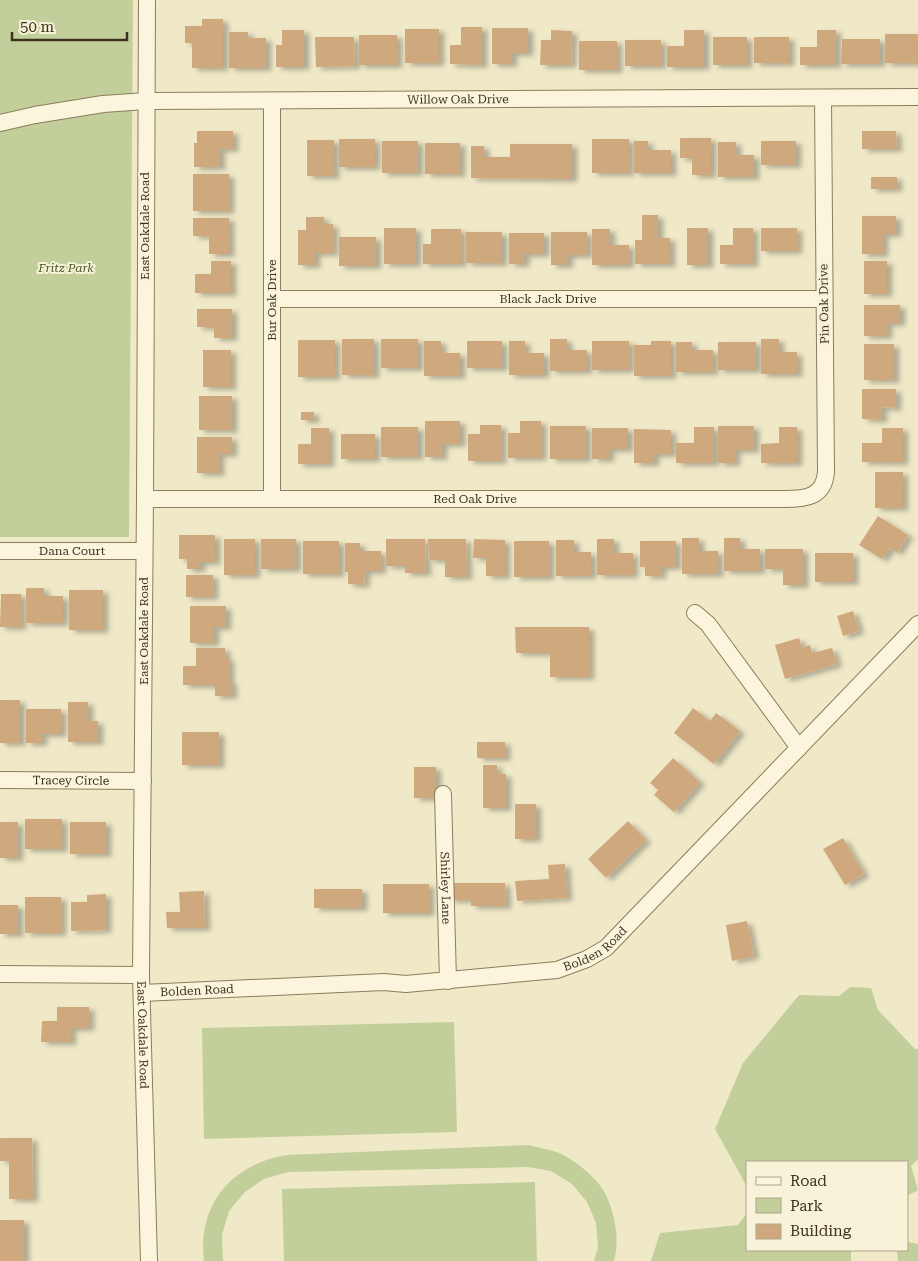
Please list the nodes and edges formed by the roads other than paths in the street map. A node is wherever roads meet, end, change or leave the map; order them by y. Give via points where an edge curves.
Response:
1 (147, 0) edge
2 (918, 97) edge
3 (823, 98) junction
4 (146, 101) junction
5 (272, 101) junction
6 (0, 123) edge
7 (272, 299) junction
8 (824, 299) junction
9 (145, 499) junction
10 (272, 499) junction
11 (804, 499) joint
12 (0, 551) edge
13 (144, 551) junction
14 (695, 613) dead end
15 (918, 624) edge
16 (799, 748) junction
17 (0, 780) edge
18 (143, 781) junction
19 (444, 794) dead end
20 (0, 974) edge
21 (141, 974) junction
22 (448, 980) junction
23 (142, 993) junction
24 (149, 1261) edge

1 - 4 street, East Oakdale Road
2 - 3 street, Willow Oak Drive
3 - 5 street, Willow Oak Drive
3 - 8 street, Pin Oak Drive
4 - 5 street, Willow Oak Drive
4 - 6 street, Willow Oak Drive via 103,104
4 - 9 street, East Oakdale Road
5 - 7 street, Bur Oak Drive
7 - 8 street, Black Jack Drive
7 - 10 street, Bur Oak Drive
8 - 11 street, Pin Oak Drive via 826,479 823,486
9 - 10 street, Red Oak Drive
9 - 13 street, East Oakdale Road
10 - 11 street, Red Oak Drive
12 - 13 street, Dana Court
13 - 18 street, East Oakdale Road
14 - 16 street via 708,624
15 - 16 street, Bolden Road
16 - 22 street, Bolden Road via 606,948 557,970
17 - 18 street, Tracey Circle
18 - 21 street, East Oakdale Road
19 - 22 street, Shirley Lane
20 - 21 street
21 - 23 street, East Oakdale Road
22 - 23 street, Bolden Road
23 - 24 street, East Oakdale Road

